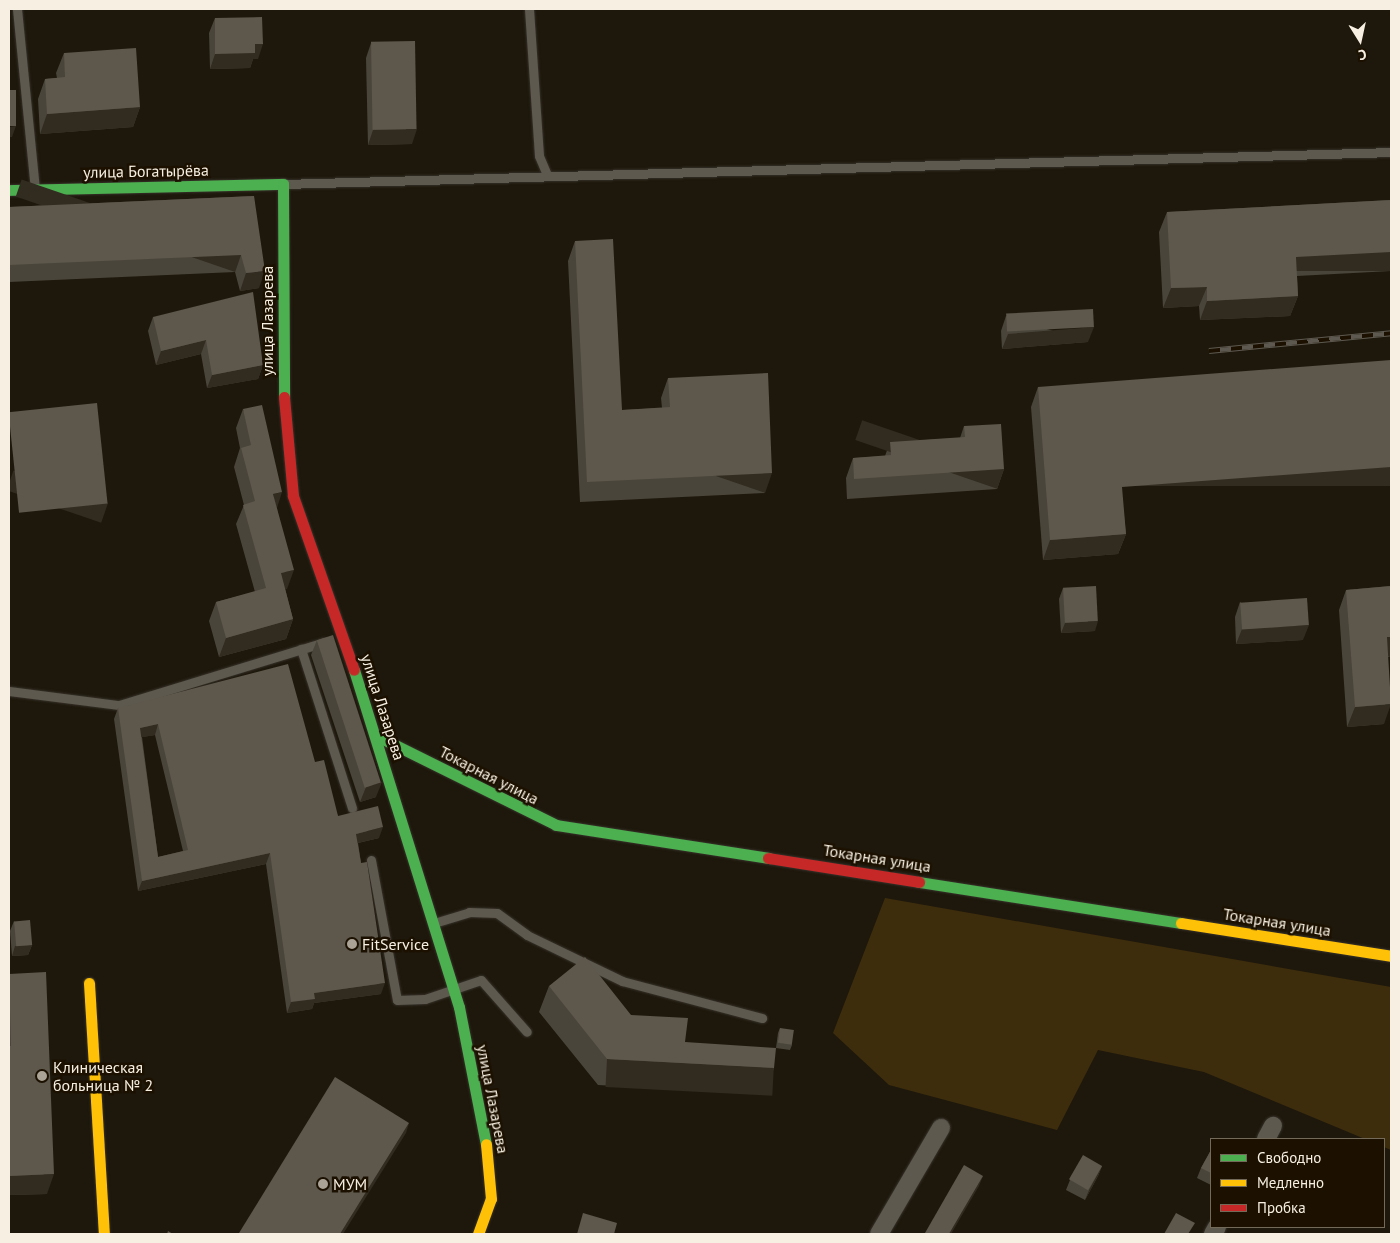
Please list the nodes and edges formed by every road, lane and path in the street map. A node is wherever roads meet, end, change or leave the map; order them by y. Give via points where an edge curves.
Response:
1 (17, 9) edge
2 (530, 9) edge
3 (1391, 152) edge
4 (547, 175) junction
5 (283, 184) junction
6 (35, 189) junction
7 (9, 190) edge
8 (342, 637) junction
9 (301, 649) junction
10 (9, 691) edge
11 (377, 736) junction
12 (352, 808) dead end
13 (371, 860) dead end
14 (433, 923) junction
15 (1391, 956) edge
16 (90, 983) dead end
17 (453, 988) junction
18 (762, 1018) dead end
19 (527, 1032) dead end
20 (941, 1128) dead end
21 (104, 1234) edge
22 (478, 1234) edge
23 (879, 1234) edge

1 - 6 lane
2 - 4 lane via 539,156
3 - 4 lane
4 - 5 lane
5 - 6 street, улица Богатырёва
5 - 8 street, улица Лазарева via 284,434 293,496
6 - 7 street, улица Богатырёва
8 - 9 lane
8 - 11 street, улица Лазарева
9 - 10 lane via 119,705
9 - 12 lane
11 - 14 street, улица Лазарева
11 - 15 street, Токарная улица via 556,825
13 - 17 lane via 397,1000 425,999
14 - 17 street, улица Лазарева
14 - 18 lane via 469,912 497,913 527,936 622,981
16 - 21 street
17 - 19 lane via 481,980
17 - 22 street, улица Лазарева via 491,1171 491,1199
20 - 23 street

